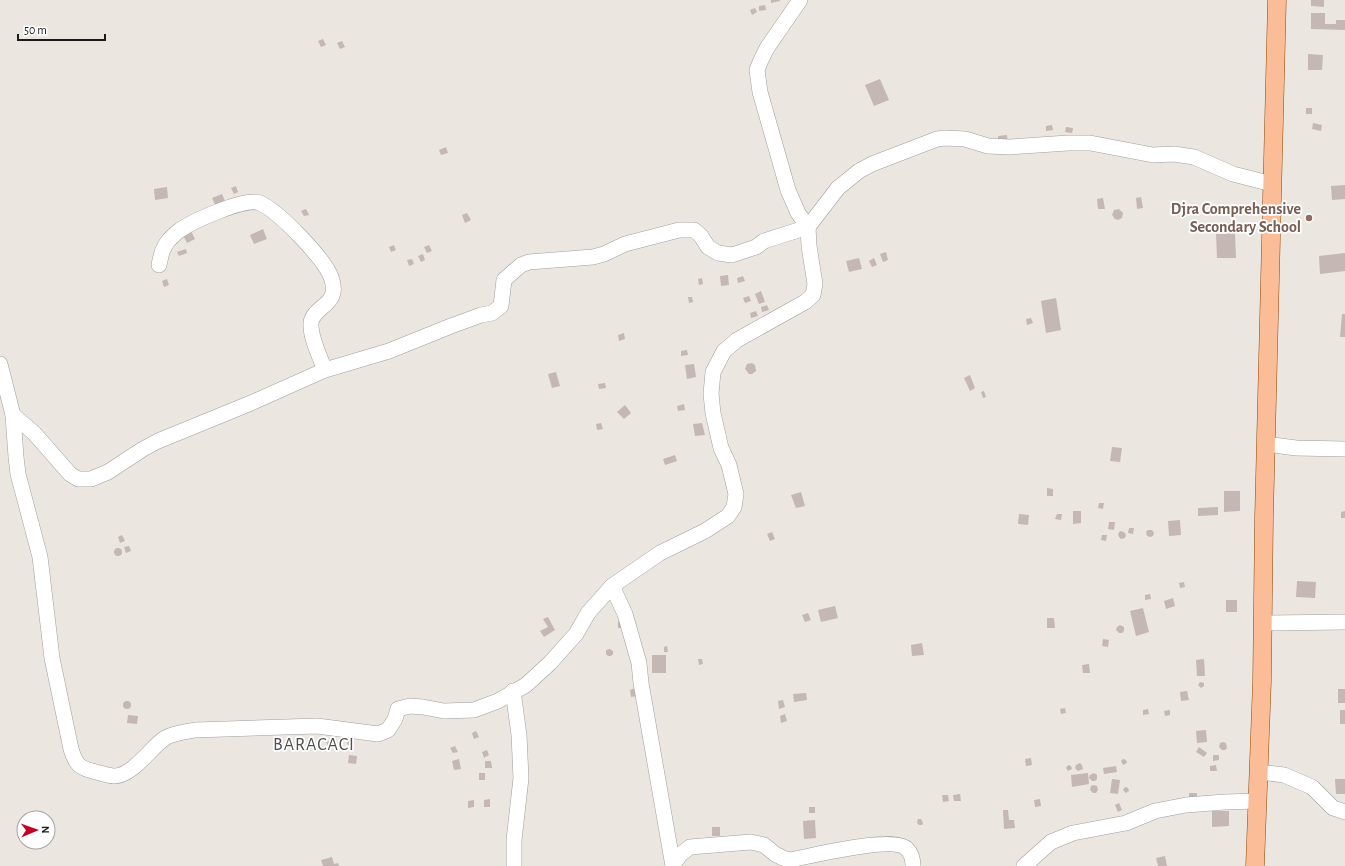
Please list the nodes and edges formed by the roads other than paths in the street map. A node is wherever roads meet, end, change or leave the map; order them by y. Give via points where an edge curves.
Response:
1 (800, 0) edge
2 (1277, 0) edge
3 (1272, 184) junction
4 (808, 227) junction
5 (160, 265) dead end
6 (0, 364) edge
7 (325, 370) junction
8 (13, 415) junction
9 (1266, 444) junction
10 (1345, 449) edge
11 (612, 586) junction
12 (1345, 622) edge
13 (1262, 623) junction
14 (513, 691) junction
15 (1259, 772) junction
16 (1257, 801) junction
17 (1345, 812) edge
18 (673, 865) edge
19 (514, 866) edge
20 (913, 866) edge
21 (1024, 866) edge
22 (1255, 866) edge

1 - 4 street via 767,48 758,70 758,79 788,190
2 - 3 main road
3 - 4 street via 1233,174 1194,157 1174,154 1134,153 1090,143 1010,147 988,146 965,139 945,138 936,139 872,164 859,172 838,188
3 - 9 main road
4 - 7 street via 764,241 756,247 732,255 718,253 708,247 694,230 679,230 625,244 593,257 529,262 521,265 504,280 501,306 492,313 389,351
4 - 11 street via 815,284 813,295 738,340 724,351 713,372 713,414 736,494 734,507 728,516 660,553
5 - 7 street via 162,251 168,240 180,230 198,220 244,203 252,201 264,205 291,227 331,276 332,296 311,323
6 - 8 street
7 - 8 street via 251,404 158,441 108,472 91,479 78,479 70,474 34,432
8 - 14 street via 18,474 40,557 52,658 71,749 78,766 114,776 131,769 166,738 195,730 317,726 378,734 388,730 398,709 410,706 444,711 474,710 498,701
9 - 10 street via 1296,448
9 - 13 main road
11 - 14 street via 588,613 576,634 550,663 526,685
11 - 18 street via 625,614 638,663
12 - 13 street
13 - 15 main road
14 - 19 street via 521,778 514,840
15 - 16 main road
15 - 17 street via 1284,775 1312,787 1333,808
16 - 21 street via 1186,805 1155,811 1126,823 1073,833 1051,842
16 - 22 main road
18 - 20 street via 690,847 751,842 764,845 775,854 790,860 856,847 897,844 907,848 913,858

